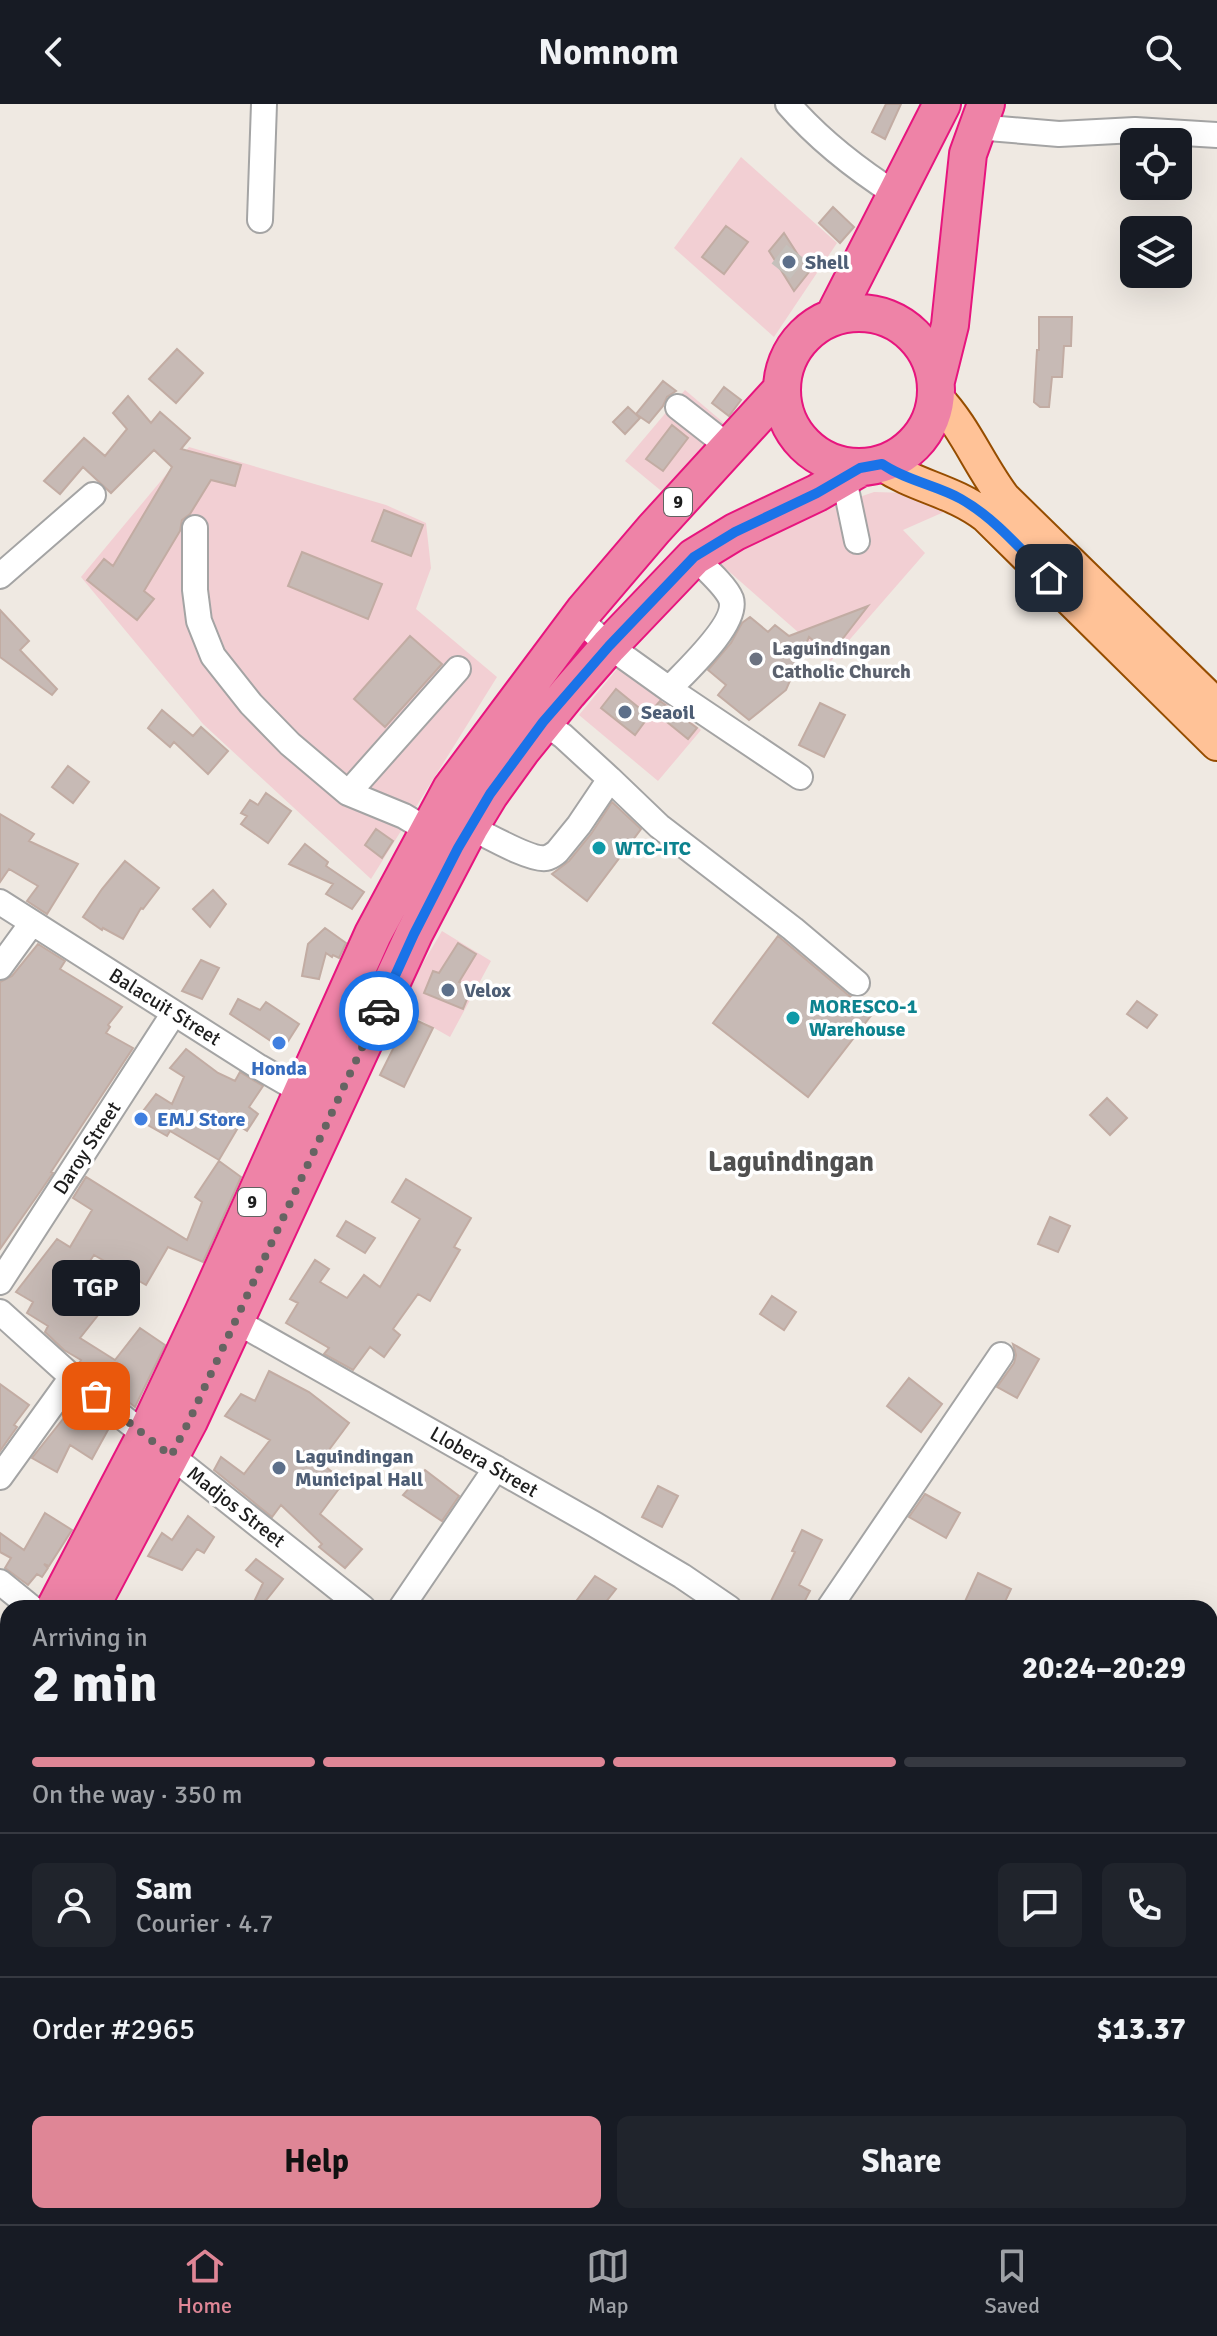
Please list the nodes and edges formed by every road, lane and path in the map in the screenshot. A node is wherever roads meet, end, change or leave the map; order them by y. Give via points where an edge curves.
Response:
1 (264, 104) edge
2 (788, 104) edge
3 (942, 104) edge
4 (981, 116) edge
5 (1217, 135) edge
6 (897, 195) junction
7 (260, 220) dead end
8 (834, 316) junction
9 (782, 389) junction
10 (936, 389) junction
11 (678, 407) dead end
12 (729, 447) junction
13 (862, 470) junction
14 (93, 495) dead end
15 (195, 528) dead end
16 (857, 541) dead end
17 (694, 557) junction
18 (0, 576) edge
19 (578, 618) junction
20 (609, 646) junction
21 (458, 669) dead end
22 (669, 689) junction
23 (1217, 706) edge
24 (543, 722) junction
25 (1217, 744) edge
26 (800, 777) dead end
27 (610, 779) junction
28 (348, 793) junction
29 (452, 835) junction
30 (0, 902) edge
31 (32, 923) junction
32 (0, 967) edge
33 (857, 983) dead end
34 (174, 1013) junction
35 (302, 1092) junction
36 (333, 1109) junction
37 (0, 1282) edge
38 (0, 1312) edge
39 (236, 1321) junction
40 (1001, 1355) dead end
41 (72, 1377) junction
42 (158, 1445) junction
43 (496, 1468) junction
44 (0, 1477) edge
45 (0, 1582) edge
46 (22, 1600) edge
47 (60, 1600) edge
48 (93, 1600) edge
49 (353, 1600) edge
50 (406, 1600) edge
51 (717, 1600) edge
52 (834, 1600) edge

1 - 7 street
2 - 6 street via 843,156
3 - 6 highway, 9
4 - 5 street via 1059,134 1135,130
4 - 10 highway, 9 via 968,154 950,325
6 - 8 highway, 9
8 - 9 highway, 9 via 818,324 792,351
8 - 10 highway via 868,312 900,324 925,348
9 - 12 highway, 9
9 - 13 highway, 9 via 784,410 805,445 821,458
10 - 13 highway, 9 via 932,415 913,446
10 - 23 main road via 1004,498
11 - 12 street
12 - 19 highway, 9
13 - 16 street
13 - 17 highway, 9
13 - 25 main road via 957,497 986,516
14 - 18 street
15 - 28 street via 199,621 213,656 290,744
17 - 20 highway, 9
17 - 22 street via 726,592 732,610 710,645
19 - 20 street
19 - 29 highway, 9 via 451,789
20 - 22 street
20 - 24 highway, 9
21 - 28 street
22 - 26 street
24 - 27 street
24 - 29 highway, 9
27 - 29 street via 550,857
27 - 33 street via 659,826
28 - 29 street
29 - 35 highway, 9 via 373,934
29 - 36 highway, 9 via 414,934
30 - 31 street, Balacuit Street
31 - 32 street
31 - 34 street, Balacuit Street
34 - 35 street, Balacuit Street
34 - 37 street, Daroy Street
35 - 36 street, Balacuit Street
35 - 42 highway, 9
36 - 39 highway, 9
38 - 41 street, Madjos Street
39 - 42 highway, 9
39 - 43 street, Llobera Street
40 - 52 street
41 - 42 street, Madjos Street
41 - 44 street
42 - 47 highway, 9
42 - 48 highway, 9
42 - 49 street, Madjos Street
43 - 50 street
43 - 51 street, Llobera Street
45 - 46 street

